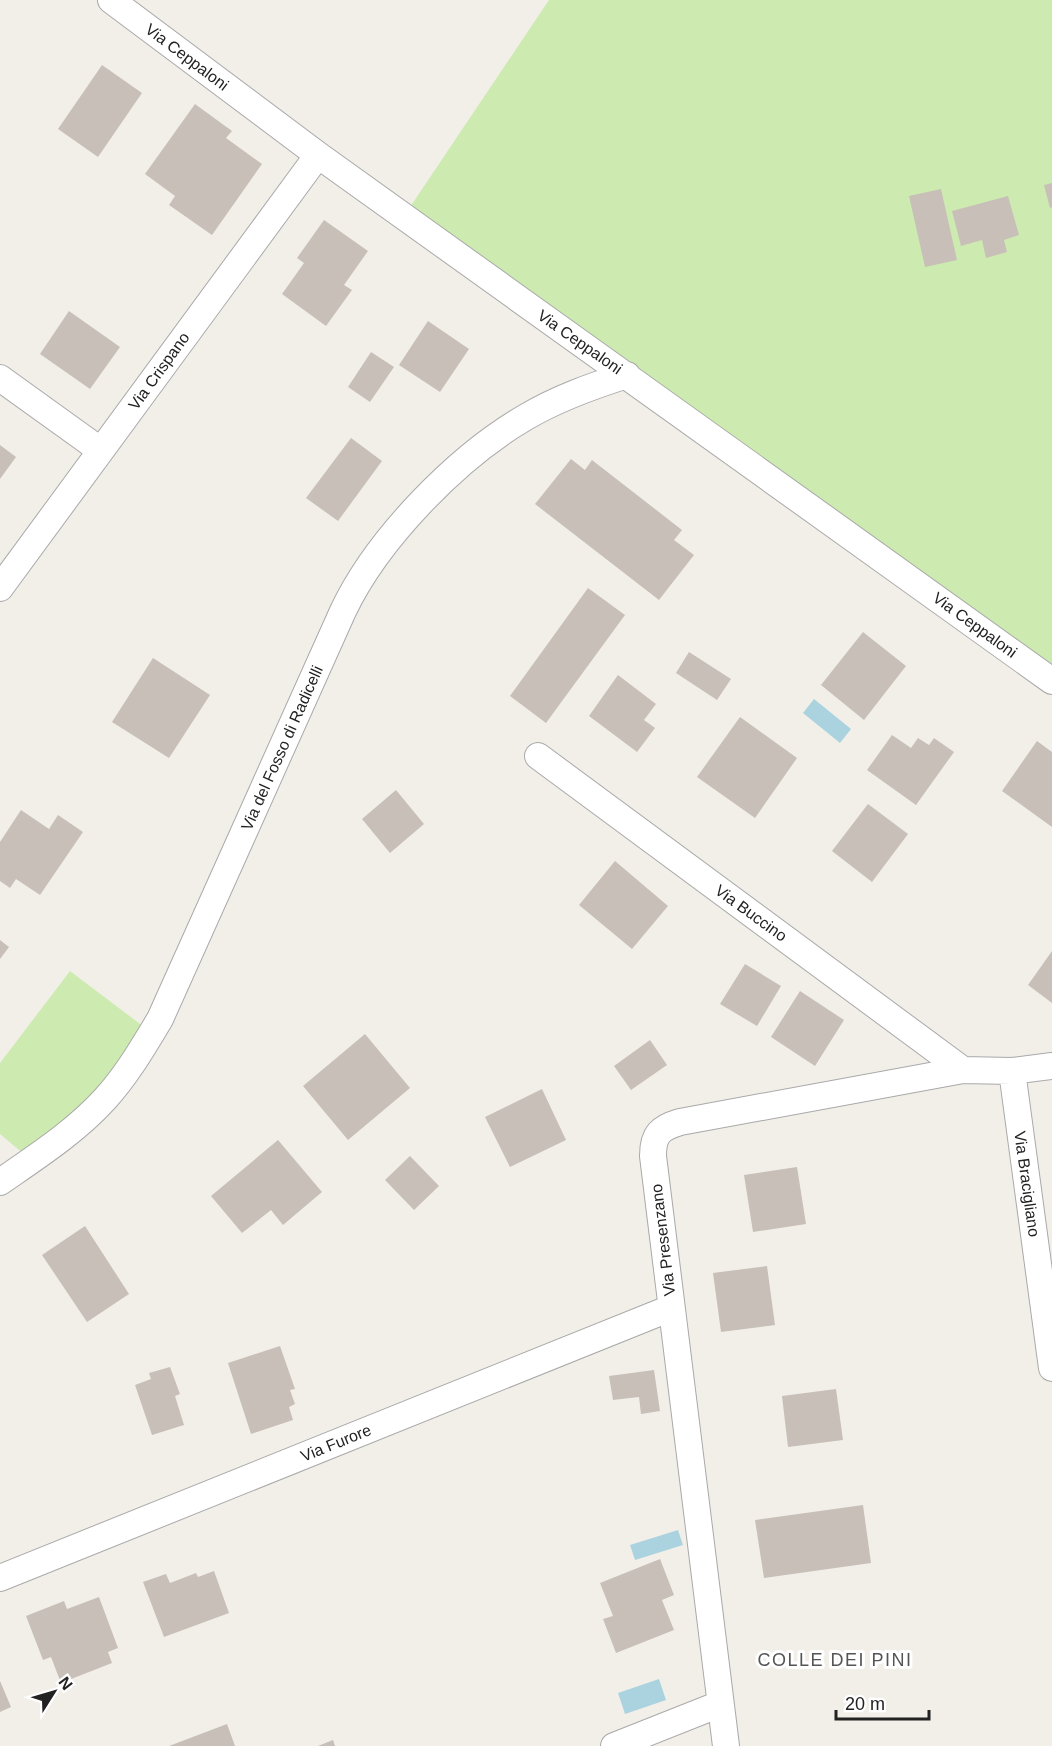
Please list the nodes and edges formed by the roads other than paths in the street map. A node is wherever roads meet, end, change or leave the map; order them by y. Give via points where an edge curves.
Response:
1 (111, 0) edge
2 (318, 155) junction
3 (627, 375) junction
4 (0, 378) edge
5 (100, 450) junction
6 (0, 588) edge
7 (1052, 681) edge
8 (538, 756) dead end
9 (1052, 1066) edge
10 (963, 1070) junction
11 (1012, 1071) junction
12 (0, 1182) edge
13 (671, 1308) junction
14 (1052, 1368) edge
15 (0, 1578) edge
16 (720, 1704) junction
17 (614, 1746) edge
18 (726, 1746) edge

1 - 2 street, Via Ceppaloni
2 - 3 street, Via Ceppaloni
2 - 5 street, Via Crispano
3 - 7 street, Via Ceppaloni
3 - 12 street, Via del Fosso di Radicelli via 565,396 505,430 449,476 378,553 343,611 160,1019 104,1101 64,1136
4 - 5 street
5 - 6 street, Via Crispano
8 - 10 street, Via Buccino
9 - 11 street, Via Presenzano
10 - 11 street, Via Presenzano
10 - 13 street, Via Presenzano via 666,1127 655,1139 653,1156
11 - 14 street, Via Bracigliano
13 - 15 street, Via Furore
13 - 16 street, Via Presenzano
16 - 17 street
16 - 18 street, Via Presenzano

